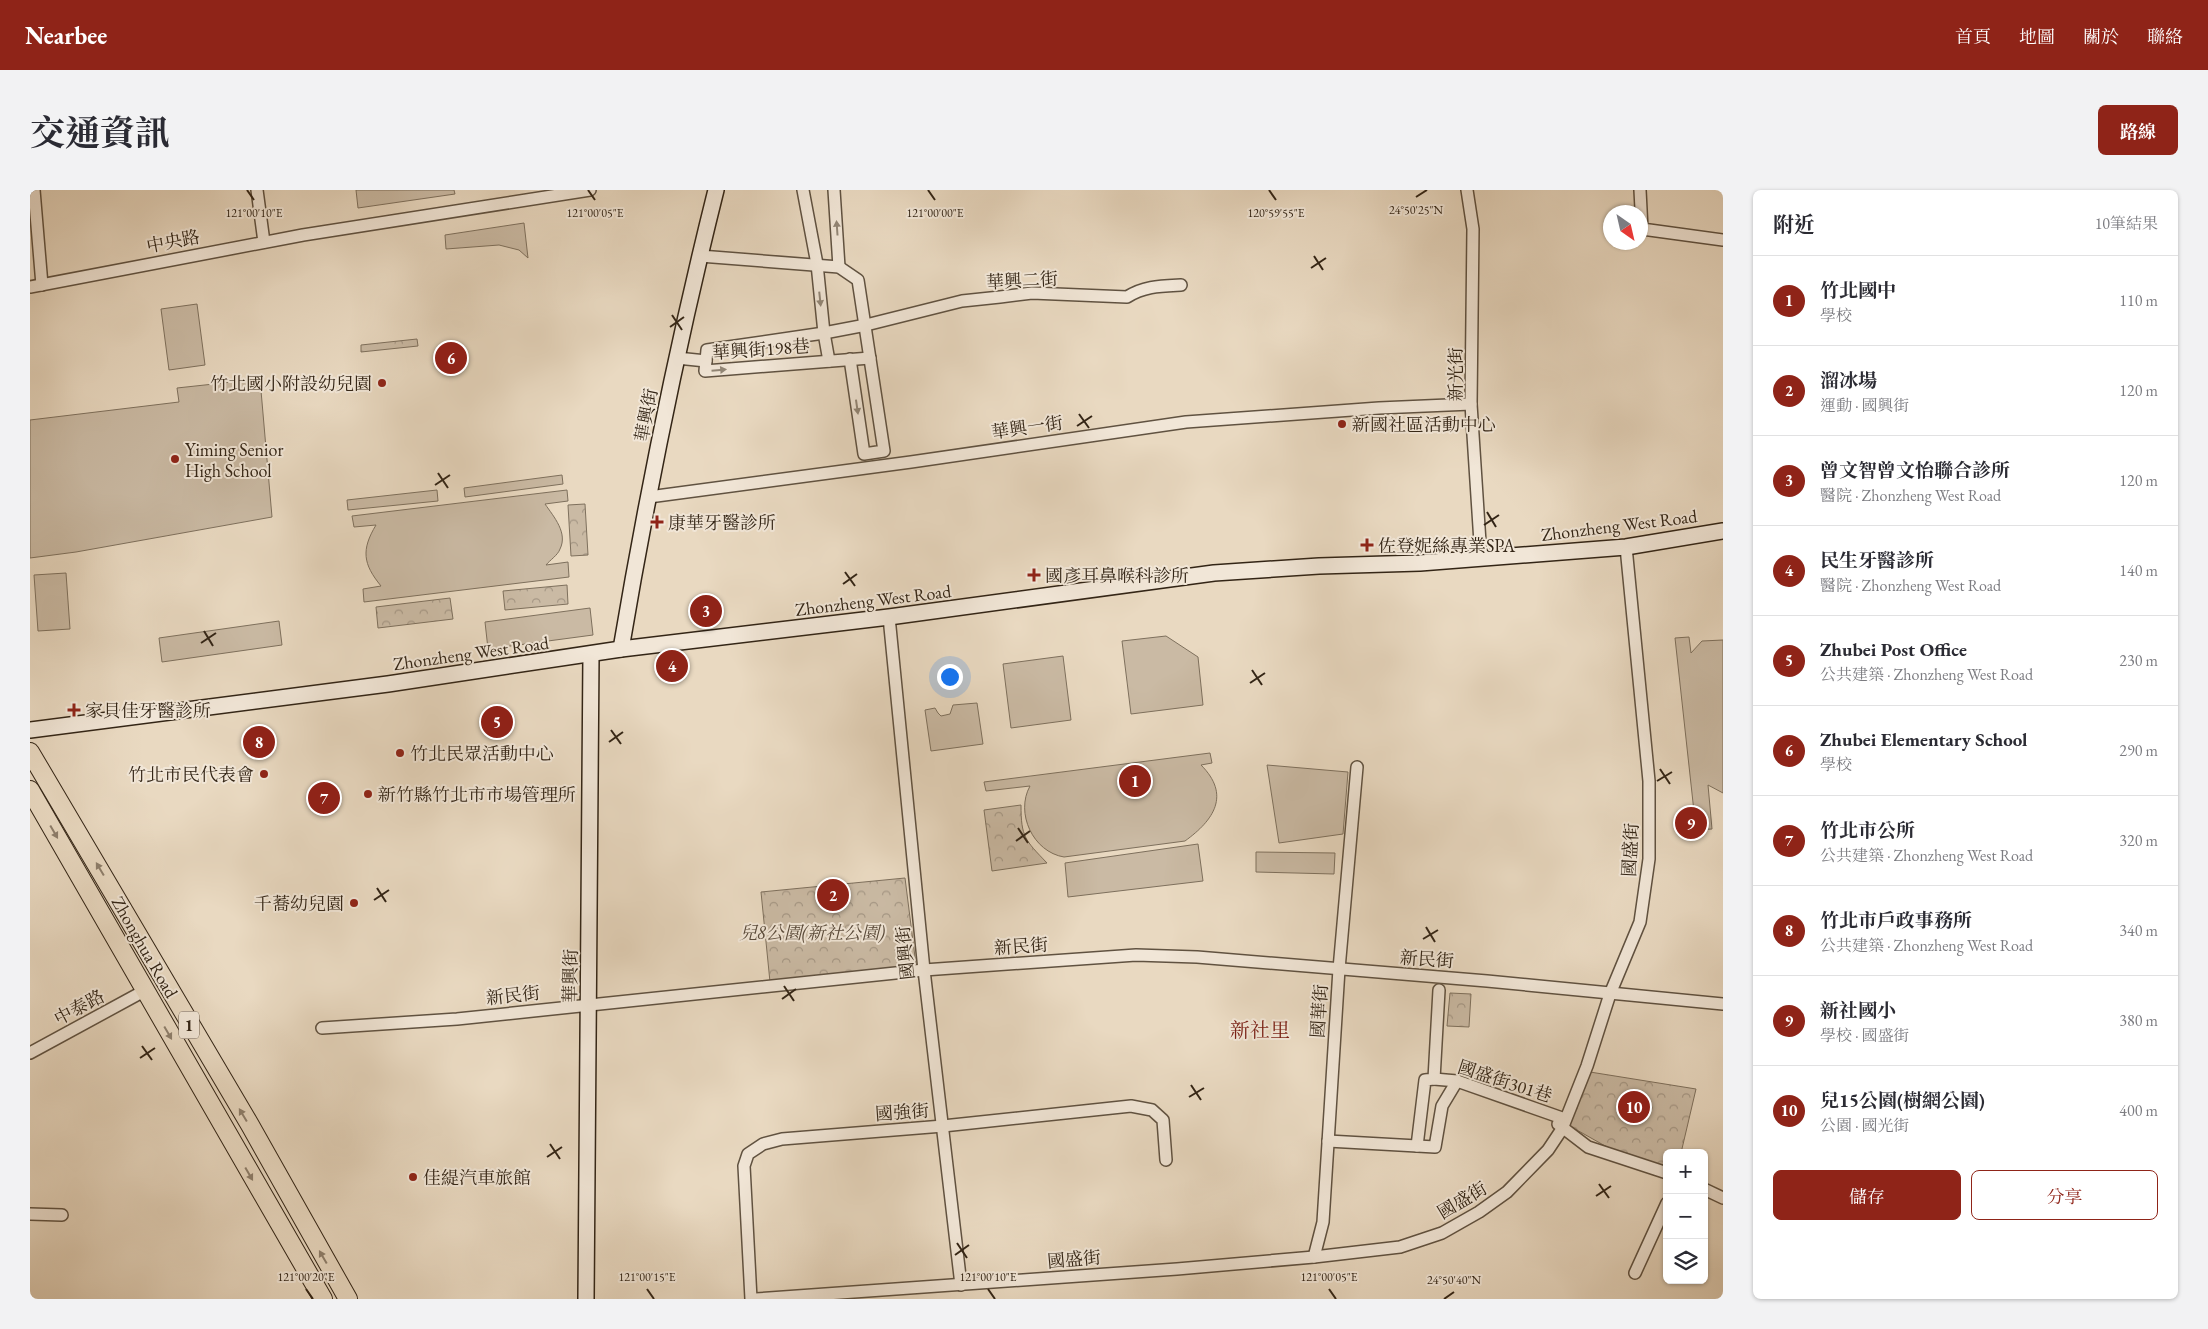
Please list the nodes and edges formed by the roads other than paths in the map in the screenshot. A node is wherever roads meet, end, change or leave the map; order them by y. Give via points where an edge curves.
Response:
1 (34, 190) edge
2 (257, 190) edge
3 (590, 190) edge
4 (716, 190) edge
5 (803, 190) edge
6 (834, 190) edge
7 (1468, 190) edge
8 (1640, 190) edge
9 (1723, 240) edge
10 (264, 242) junction
11 (700, 256) junction
12 (817, 264) junction
13 (839, 267) junction
14 (42, 285) junction
15 (1181, 285) dead end
16 (30, 287) edge
17 (866, 326) junction
18 (824, 333) junction
19 (677, 358) junction
20 (870, 358) junction
21 (850, 359) junction
22 (706, 361) junction
23 (829, 361) junction
24 (1471, 404) junction
25 (649, 496) junction
26 (1723, 531) edge
27 (1626, 547) junction
28 (1481, 558) junction
29 (889, 617) junction
30 (621, 649) junction
31 (591, 654) junction
32 (30, 730) edge
33 (30, 752) edge
34 (1357, 767) dead end
35 (30, 790) edge
36 (924, 970) junction
37 (1339, 970) junction
38 (1438, 990) dead end
39 (144, 991) junction
40 (1610, 994) junction
41 (588, 1004) junction
42 (1723, 1004) edge
43 (322, 1028) dead end
44 (30, 1053) edge
45 (1434, 1079) junction
46 (1457, 1081) junction
47 (1564, 1124) junction
48 (943, 1126) junction
49 (1328, 1141) junction
50 (1417, 1146) junction
51 (1166, 1160) dead end
52 (1663, 1172) edge
53 (1708, 1191) edge
54 (1723, 1198) edge
55 (1663, 1213) edge
56 (30, 1214) edge
57 (62, 1215) dead end
58 (1314, 1257) junction
59 (1635, 1273) dead end
60 (961, 1284) junction
61 (323, 1299) edge
62 (348, 1299) edge
63 (586, 1299) edge
64 (751, 1299) edge
65 (756, 1299) edge

1 - 14 street
2 - 10 street
3 - 10 street, 中央路
4 - 11 main road, 華興街
5 - 12 street
13 -> 6 street
7 - 24 street, 新光街 via 1473,229
8 - 9 street via 1642,229
10 - 14 street, 中央路
11 - 12 street
11 - 19 main road, 華興街
12 - 13 street
12 -> 18 street
13 - 17 street via 858,280
14 - 16 street, 中央路
15 - 17 street, 華興二街 via 1152,286 1127,297 1032,293 1000,296
17 - 18 street, 華興二街
17 - 20 street
18 - 22 street, 華興街198巷 via 707,350
18 - 23 street, 華興街198巷
19 - 22 street, 華興街198巷
19 - 25 main road, 華興街
20 - 21 street, 華興街198巷
21 -> 20 street via 864,454 884,451
21 - 23 street, 華興街198巷
22 -> 23 street, 華興街198巷 via 705,371
24 - 25 street, 華興一街 via 1186,422
24 - 28 street, 新光街
25 - 30 main road, 華興街
26 - 27 main road, Zhonzheng West Road
27 - 28 main road, Zhonzheng West Road
27 - 40 street, 國盛街 via 1649,781 1649,859 1640,922
28 - 29 main road, Zhonzheng West Road via 1214,573
29 - 30 main road, Zhonzheng West Road
29 - 36 street, 國興街
30 - 31 main road, Zhonzheng West Road
31 - 32 main road, Zhonzheng West Road
31 - 41 main road, 華興街
62 -> 33 main road, Zhonghua Road / 1 via 250,1125
34 - 37 street, 國華街
35 -> 39 main road, Zhonghua Road / 1
36 - 37 street, 新民街 via 1136,955
36 - 41 street, 新民街
36 - 48 street, 國興街
37 - 40 street, 新民街
37 - 49 street, 國華街
38 - 45 street
39 - 44 street, 中泰路
39 -> 61 main road, Zhonghua Road / 1
40 - 42 street, 新民街
40 - 47 street, 國盛街
41 - 43 street, 新民街 via 457,1019
41 - 63 main road, 華興街
45 - 46 street, 國盛街301巷
45 - 50 street via 1425,1080
46 - 47 street, 國盛街301巷 via 1549,1114
46 - 50 street via 1442,1106 1435,1147
47 - 52 street via 1588,1147
47 - 58 street, 國盛街 via 1548,1150 1507,1192 1442,1233 1400,1247
48 - 51 street, 國強街 via 1131,1106 1152,1110 1163,1120
48 - 60 street, 國興街
48 - 64 street, 國強街 via 782,1139 763,1144 748,1154 744,1166
49 - 50 street
49 - 58 street, 國華街 via 1323,1222
53 - 54 street
55 - 59 street
56 - 57 street
58 - 60 street, 國盛街
60 - 65 street, 國盛街

